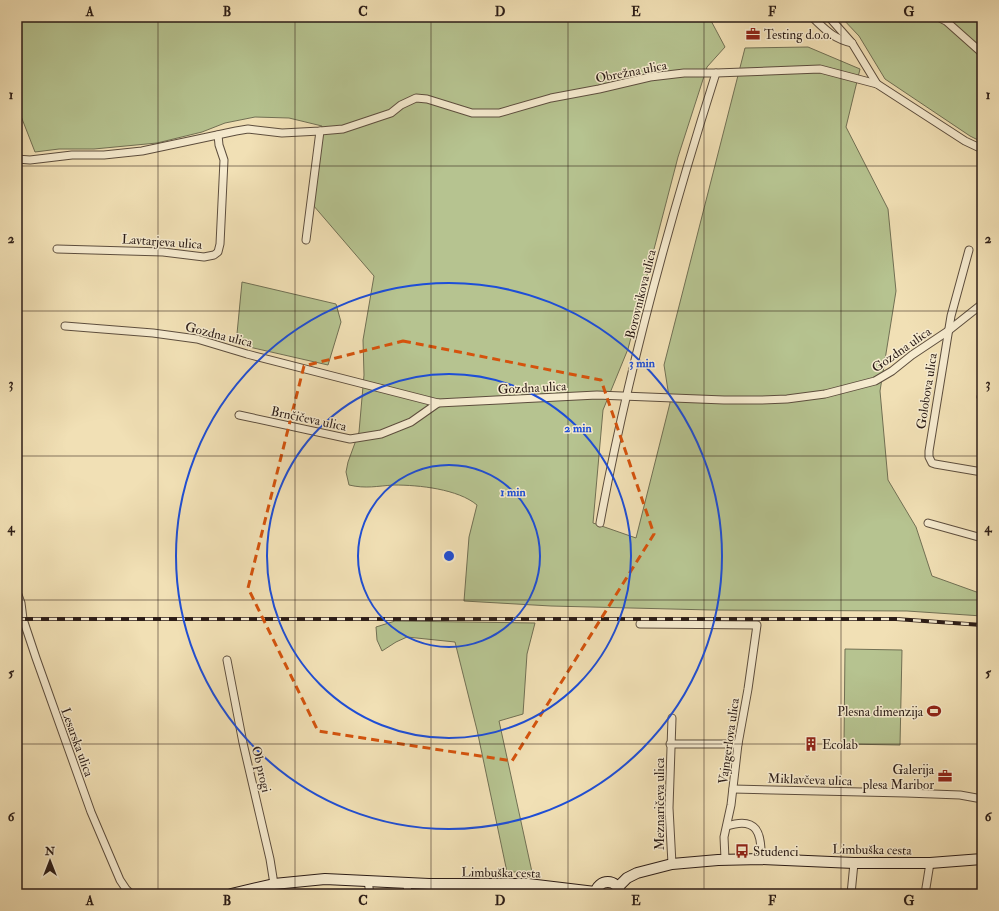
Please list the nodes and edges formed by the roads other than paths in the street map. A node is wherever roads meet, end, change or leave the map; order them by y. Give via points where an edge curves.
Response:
1 (812, 17) edge
2 (829, 17) edge
3 (938, 17) edge
4 (852, 43) junction
5 (982, 53) edge
6 (716, 73) junction
7 (877, 84) junction
8 (320, 132) junction
9 (218, 135) junction
10 (982, 149) edge
11 (17, 160) edge
12 (306, 240) dead end
13 (57, 248) dead end
14 (970, 250) dead end
15 (982, 304) edge
16 (65, 326) dead end
17 (948, 331) junction
18 (627, 396) junction
19 (438, 403) junction
20 (239, 415) dead end
21 (982, 472) edge
22 (600, 523) dead end
23 (928, 524) dead end
24 (982, 538) edge
25 (17, 592) edge
26 (640, 624) dead end
27 (227, 660) dead end
28 (672, 718) dead end
29 (670, 744) junction
30 (738, 744) junction
31 (733, 789) junction
32 (982, 799) edge
33 (727, 826) junction
34 (982, 858) edge
35 (725, 859) junction
36 (762, 859) junction
37 (854, 863) junction
38 (930, 863) junction
39 (672, 864) junction
40 (368, 881) junction
41 (274, 884) junction
42 (407, 889) edge
43 (619, 890) edge
44 (595, 893) edge
45 (131, 894) edge
46 (230, 894) edge
47 (370, 894) edge
48 (851, 894) edge
49 (925, 894) edge

1 - 4 street via 832,36
2 - 4 street, Obrežna ulica
3 - 5 street
4 - 7 street, Obrežna ulica
6 - 7 street, Obrežna ulica via 820,69
6 - 8 street, Obrežna ulica via 650,77 599,90 551,98 498,113 472,113 416,98 391,113 366,122
6 - 18 street, Borovnikova ulica via 670,226
7 - 10 street, Obrežna ulica
8 - 9 street via 282,133 248,129
8 - 12 street
9 - 11 street via 142,151
9 - 13 street, Lavtarjeva ulica via 224,160 220,244 218,252 214,255 204,257 163,252
14 - 17 street, Golobova ulica
15 - 17 street, Gozdna ulica
16 - 19 street, Gozdna ulica via 197,339
17 - 18 street, Gozdna ulica via 875,382 825,394 762,400
17 - 21 street, Golobova ulica via 929,457 935,464
18 - 19 street, Gozdna ulica via 597,395
18 - 22 street, Borovnikova ulica
19 - 20 street, Brnčičeva ulica via 412,422 381,434 350,439
23 - 24 street
25 - 45 street, Lesarska ulica via 36,658 91,812 120,880
26 - 30 street, Vajngerlova ulica via 757,626
27 - 41 street, Ob progi
28 - 29 street, Meznaričeva ulica
29 - 30 street, Meznaričeva ulica
29 - 39 street, Meznaričeva ulica via 669,808
30 - 31 street, Vajngerlova ulica
31 - 32 street, Miklavčeva ulica via 960,795
31 - 33 street, Vajngerlova ulica
33 - 35 street, Vajngerlova ulica via 724,837
33 - 36 street via 739,822 752,825 758,831
34 - 38 main road, Limbuška cesta
35 - 36 main road, Limbuška cesta
35 - 39 main road, Limbuška cesta
36 - 37 main road, Limbuška cesta
37 - 38 main road, Limbuška cesta
37 - 48 street
38 - 49 street
39 - 43 main road, Limbuška cesta via 637,873 627,878
40 - 41 main road, Limbuška cesta via 320,879
40 - 42 main road, Limbuška cesta
40 - 47 street
41 - 46 main road, Limbuška cesta
42 - 44 main road, Limbuška cesta via 528,884
43 - 44 main road, Limbuška cesta via 612,882 604,882 597,887

